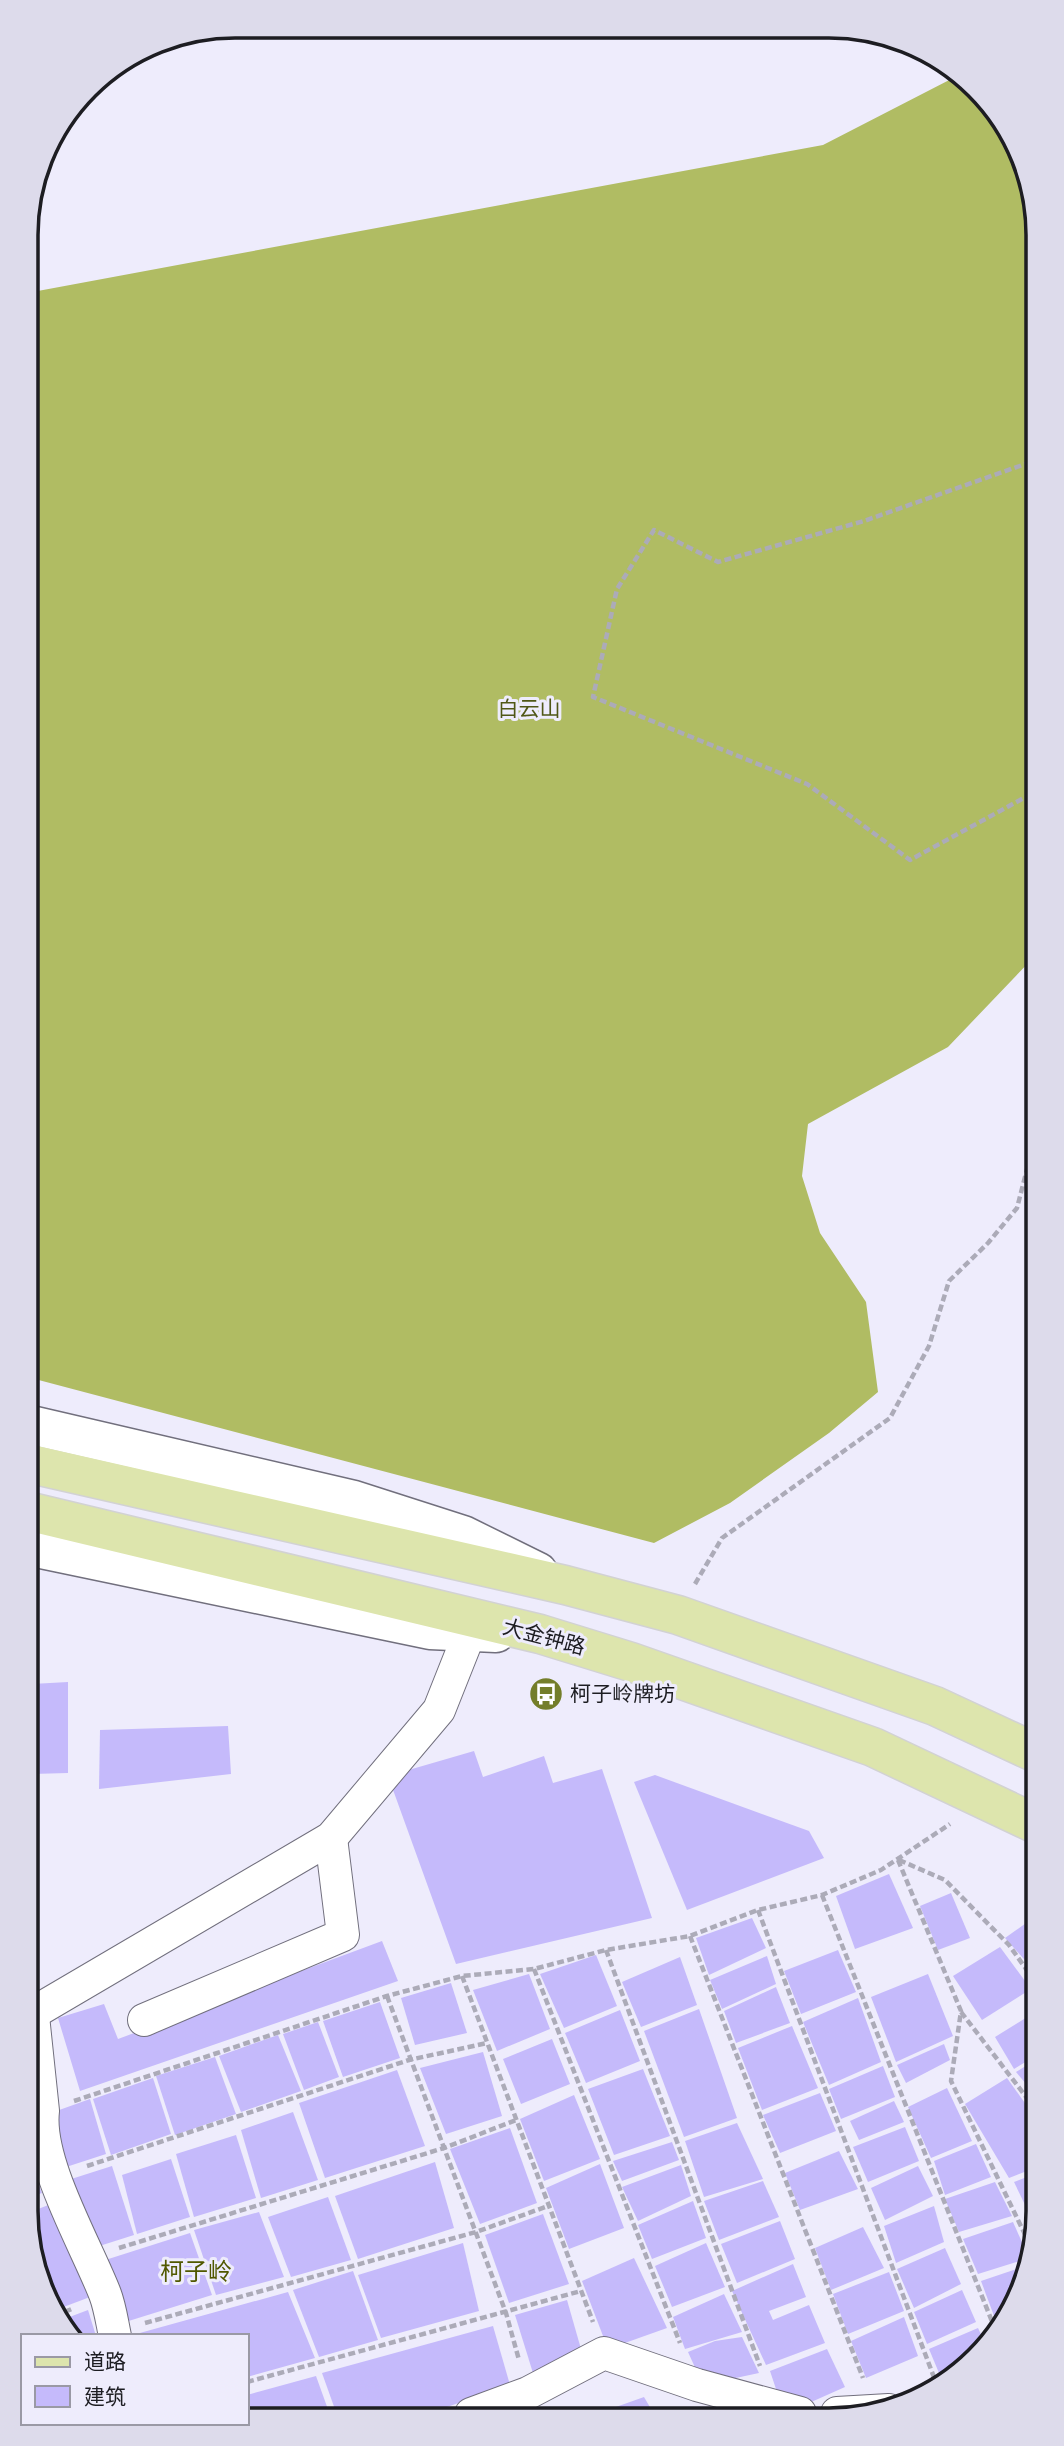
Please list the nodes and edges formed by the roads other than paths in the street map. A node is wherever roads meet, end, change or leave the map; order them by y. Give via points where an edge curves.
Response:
1 (38, 1427) edge
2 (38, 1466) edge
3 (38, 1514) edge
4 (38, 1548) edge
5 (565, 1586) junction
6 (470, 1632) junction
7 (540, 1634) junction
8 (1025, 1748) edge
9 (1025, 1819) edge
10 (331, 1838) junction
11 (38, 2011) edge
12 (144, 2021) dead end
13 (38, 2063) edge
14 (114, 2334) edge
15 (487, 2408) edge
16 (780, 2408) edge

1 - 5 street via 354,1500 463,1535
2 - 5 main road
3 - 7 main road, 大金钟路
4 - 6 street via 430,1630
5 - 8 main road via 678,1615 935,1706
6 - 7 street
6 - 10 street via 439,1710
7 - 9 main road, 大金钟路 via 873,1747
10 - 11 street
10 - 12 street via 343,1935
13 - 14 street via 41,2126 56,2176 106,2296
15 - 16 street via 528,2393 604,2353

